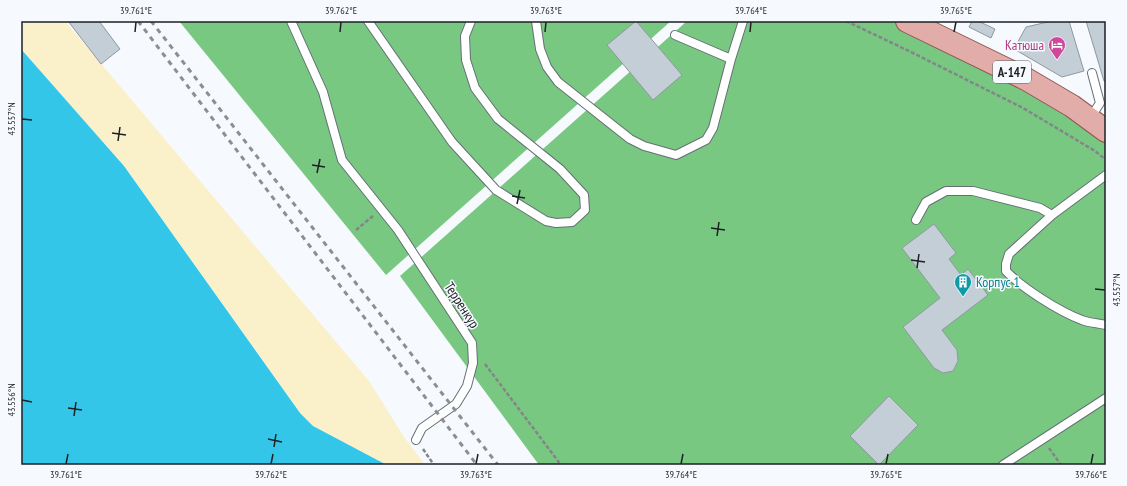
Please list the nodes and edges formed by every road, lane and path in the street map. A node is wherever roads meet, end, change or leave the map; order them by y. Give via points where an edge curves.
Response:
1 (291, 21) edge
2 (368, 21) edge
3 (471, 21) edge
4 (536, 21) edge
5 (743, 21) edge
6 (846, 21) edge
7 (907, 21) edge
8 (675, 35) dead end
9 (731, 58) junction
10 (1092, 73) dead end
11 (1098, 125) edge
12 (1106, 160) edge
13 (1106, 175) edge
14 (381, 209) junction
15 (1052, 215) junction
16 (916, 220) dead end
17 (356, 230) dead end
18 (1106, 325) edge
19 (472, 343) junction
20 (1106, 398) edge
21 (416, 440) joint
22 (1042, 440) junction
23 (434, 465) edge
24 (561, 465) edge
25 (1003, 465) edge
26 (1061, 465) edge

1 - 14 lane, Терренкур via 323,92 342,160
2 - 3 lane via 452,142 496,190 546,220 556,223 572,222 585,210 584,196 560,169 498,119 475,88 466,60 465,36
4 - 9 lane via 540,49 558,82 630,139 644,146 676,155 706,140 713,128
5 - 9 lane
6 - 12 path via 1022,108
7 - 11 main road, А-147 via 1026,79 1072,106
8 - 9 lane
10 - 11 lane via 1100,103
13 - 15 lane
14 - 17 path
14 - 19 lane, Терренкур via 398,230
15 - 16 lane via 1040,208 973,191 946,192 926,202
15 - 18 lane via 1009,254 1006,272 1058,308 1082,320
19 - 21 lane via 473,363 467,386 456,404 422,428
19 - 24 path, Терренкур
20 - 22 lane
21 - 23 path
22 - 25 lane
22 - 26 path

